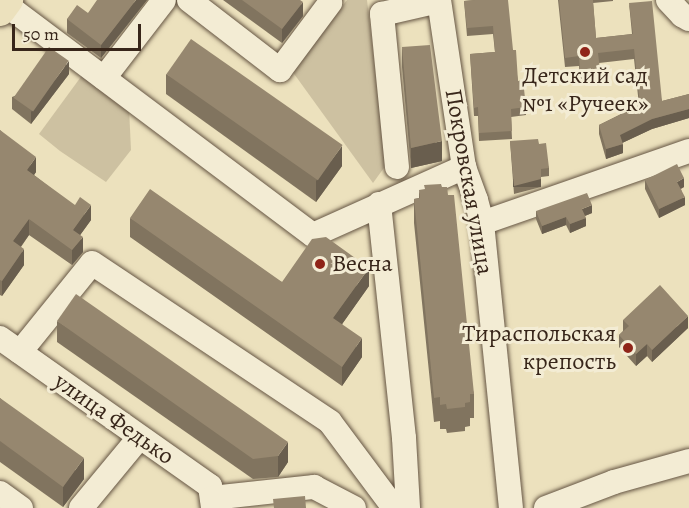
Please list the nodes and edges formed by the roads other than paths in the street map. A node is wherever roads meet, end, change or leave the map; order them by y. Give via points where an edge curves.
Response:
1 (164, 0) edge
2 (189, 0) edge
3 (668, 0) edge
4 (330, 1) edge
5 (439, 1) edge
6 (4, 5) edge
7 (381, 7) edge
8 (689, 19) edge
9 (104, 78) junction
10 (689, 151) edge
11 (398, 167) dead end
12 (464, 167) junction
13 (379, 204) junction
14 (482, 223) junction
15 (0, 338) edge
16 (20, 352) junction
17 (139, 438) junction
18 (689, 460) edge
19 (0, 493) edge
20 (212, 503) edge
21 (21, 508) edge
22 (81, 508) edge
23 (354, 508) edge
24 (394, 508) edge
25 (408, 508) edge
26 (511, 508) edge
27 (546, 508) edge

1 - 9 street
2 - 4 street via 280,70
3 - 8 street
5 - 7 street
5 - 12 street, Покровская улица
6 - 9 street
7 - 11 street
9 - 13 street via 313,235
10 - 14 street
12 - 13 street
12 - 14 street, Покровская улица
13 - 25 street
14 - 26 street, Покровская улица
15 - 16 street, улица Федько
16 - 17 street, улица Федько
16 - 24 street via 92,263 330,422
17 - 20 street, улица Федько via 210,486
17 - 22 street
18 - 27 street via 614,482
19 - 21 street
20 - 23 street via 314,487

